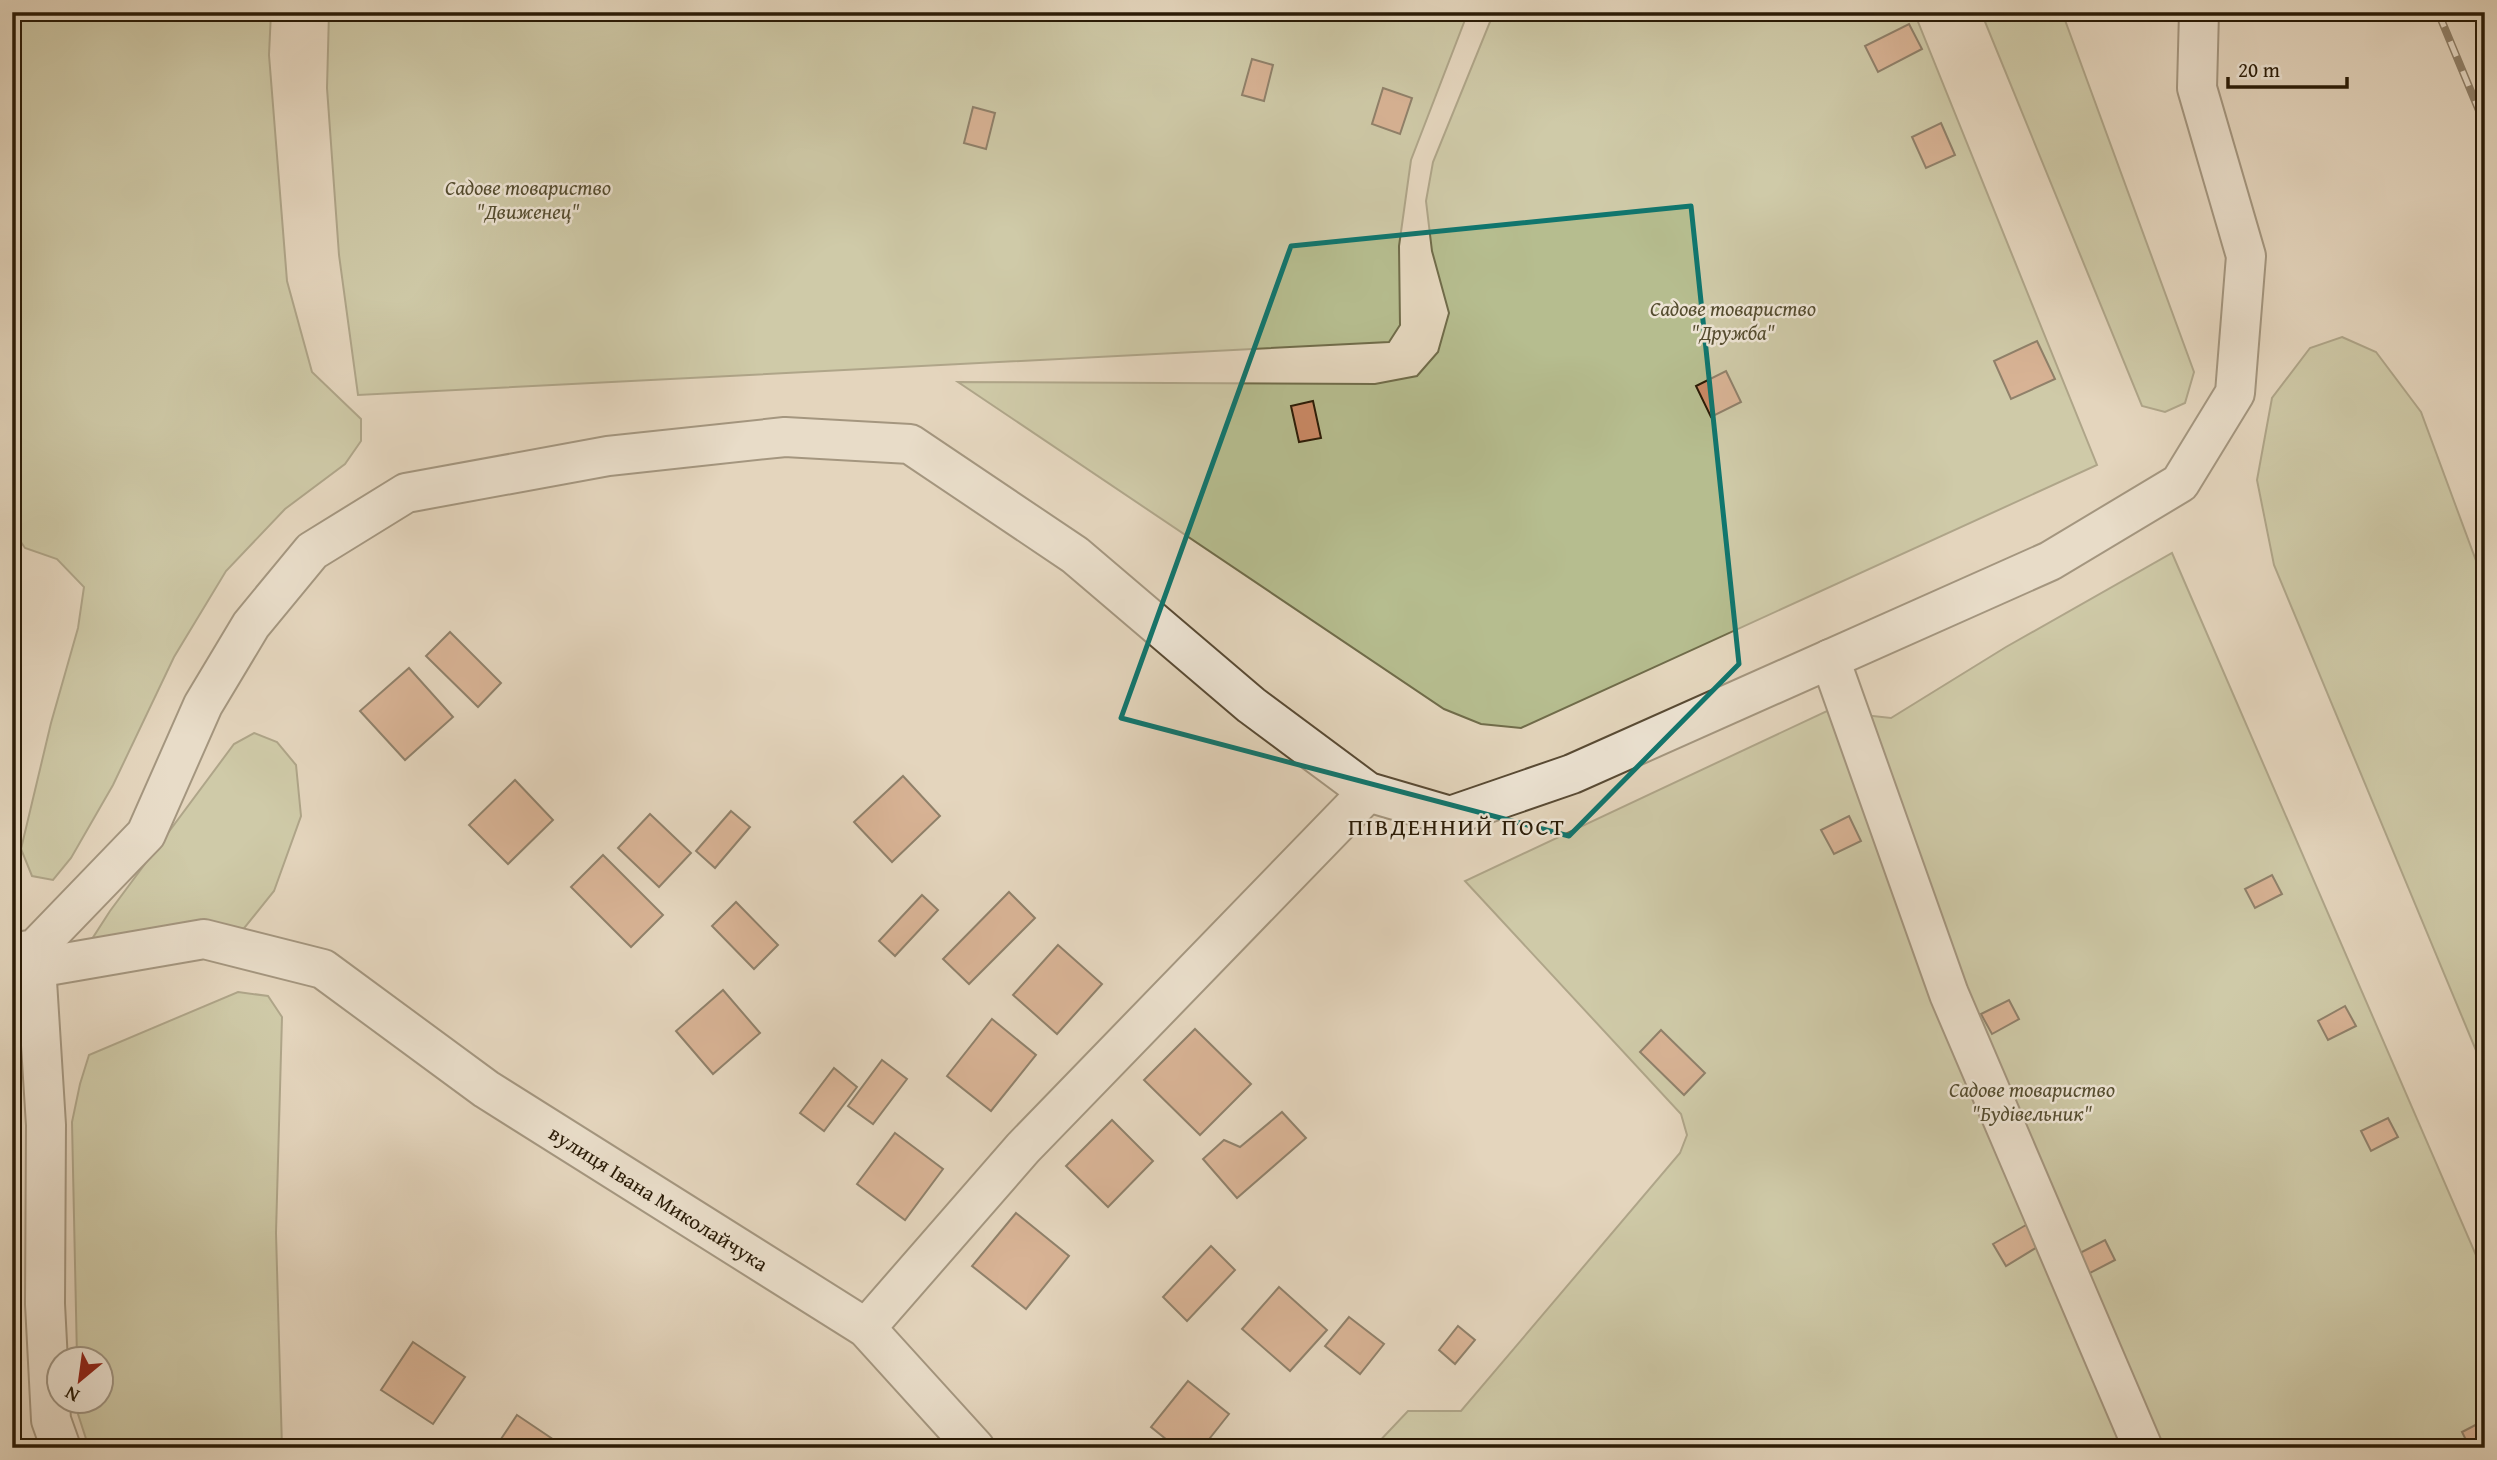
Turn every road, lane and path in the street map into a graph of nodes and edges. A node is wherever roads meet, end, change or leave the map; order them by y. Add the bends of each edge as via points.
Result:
1 (2199, 12) edge
2 (1830, 659) junction
3 (1368, 792) junction
4 (24, 959) edge
5 (866, 1328) junction
6 (61, 1448) edge
7 (975, 1448) edge
8 (2143, 1448) edge

1 - 2 street via 2197,88 2246,256 2235,393 2180,483 2050,561
2 - 3 street via 1572,774 1450,816
2 - 8 street via 1949,994
3 - 4 street via 1251,705 1075,555 910,444 785,437 608,456 406,493 312,551 251,625 203,705 146,834
3 - 5 street via 1023,1148
4 - 5 street, вулиця Івана Миколайчука via 204,939 323,969 486,1089
4 - 6 street via 46,1125 45,1304 51,1420
5 - 7 street, вулиця Івана Миколайчука

